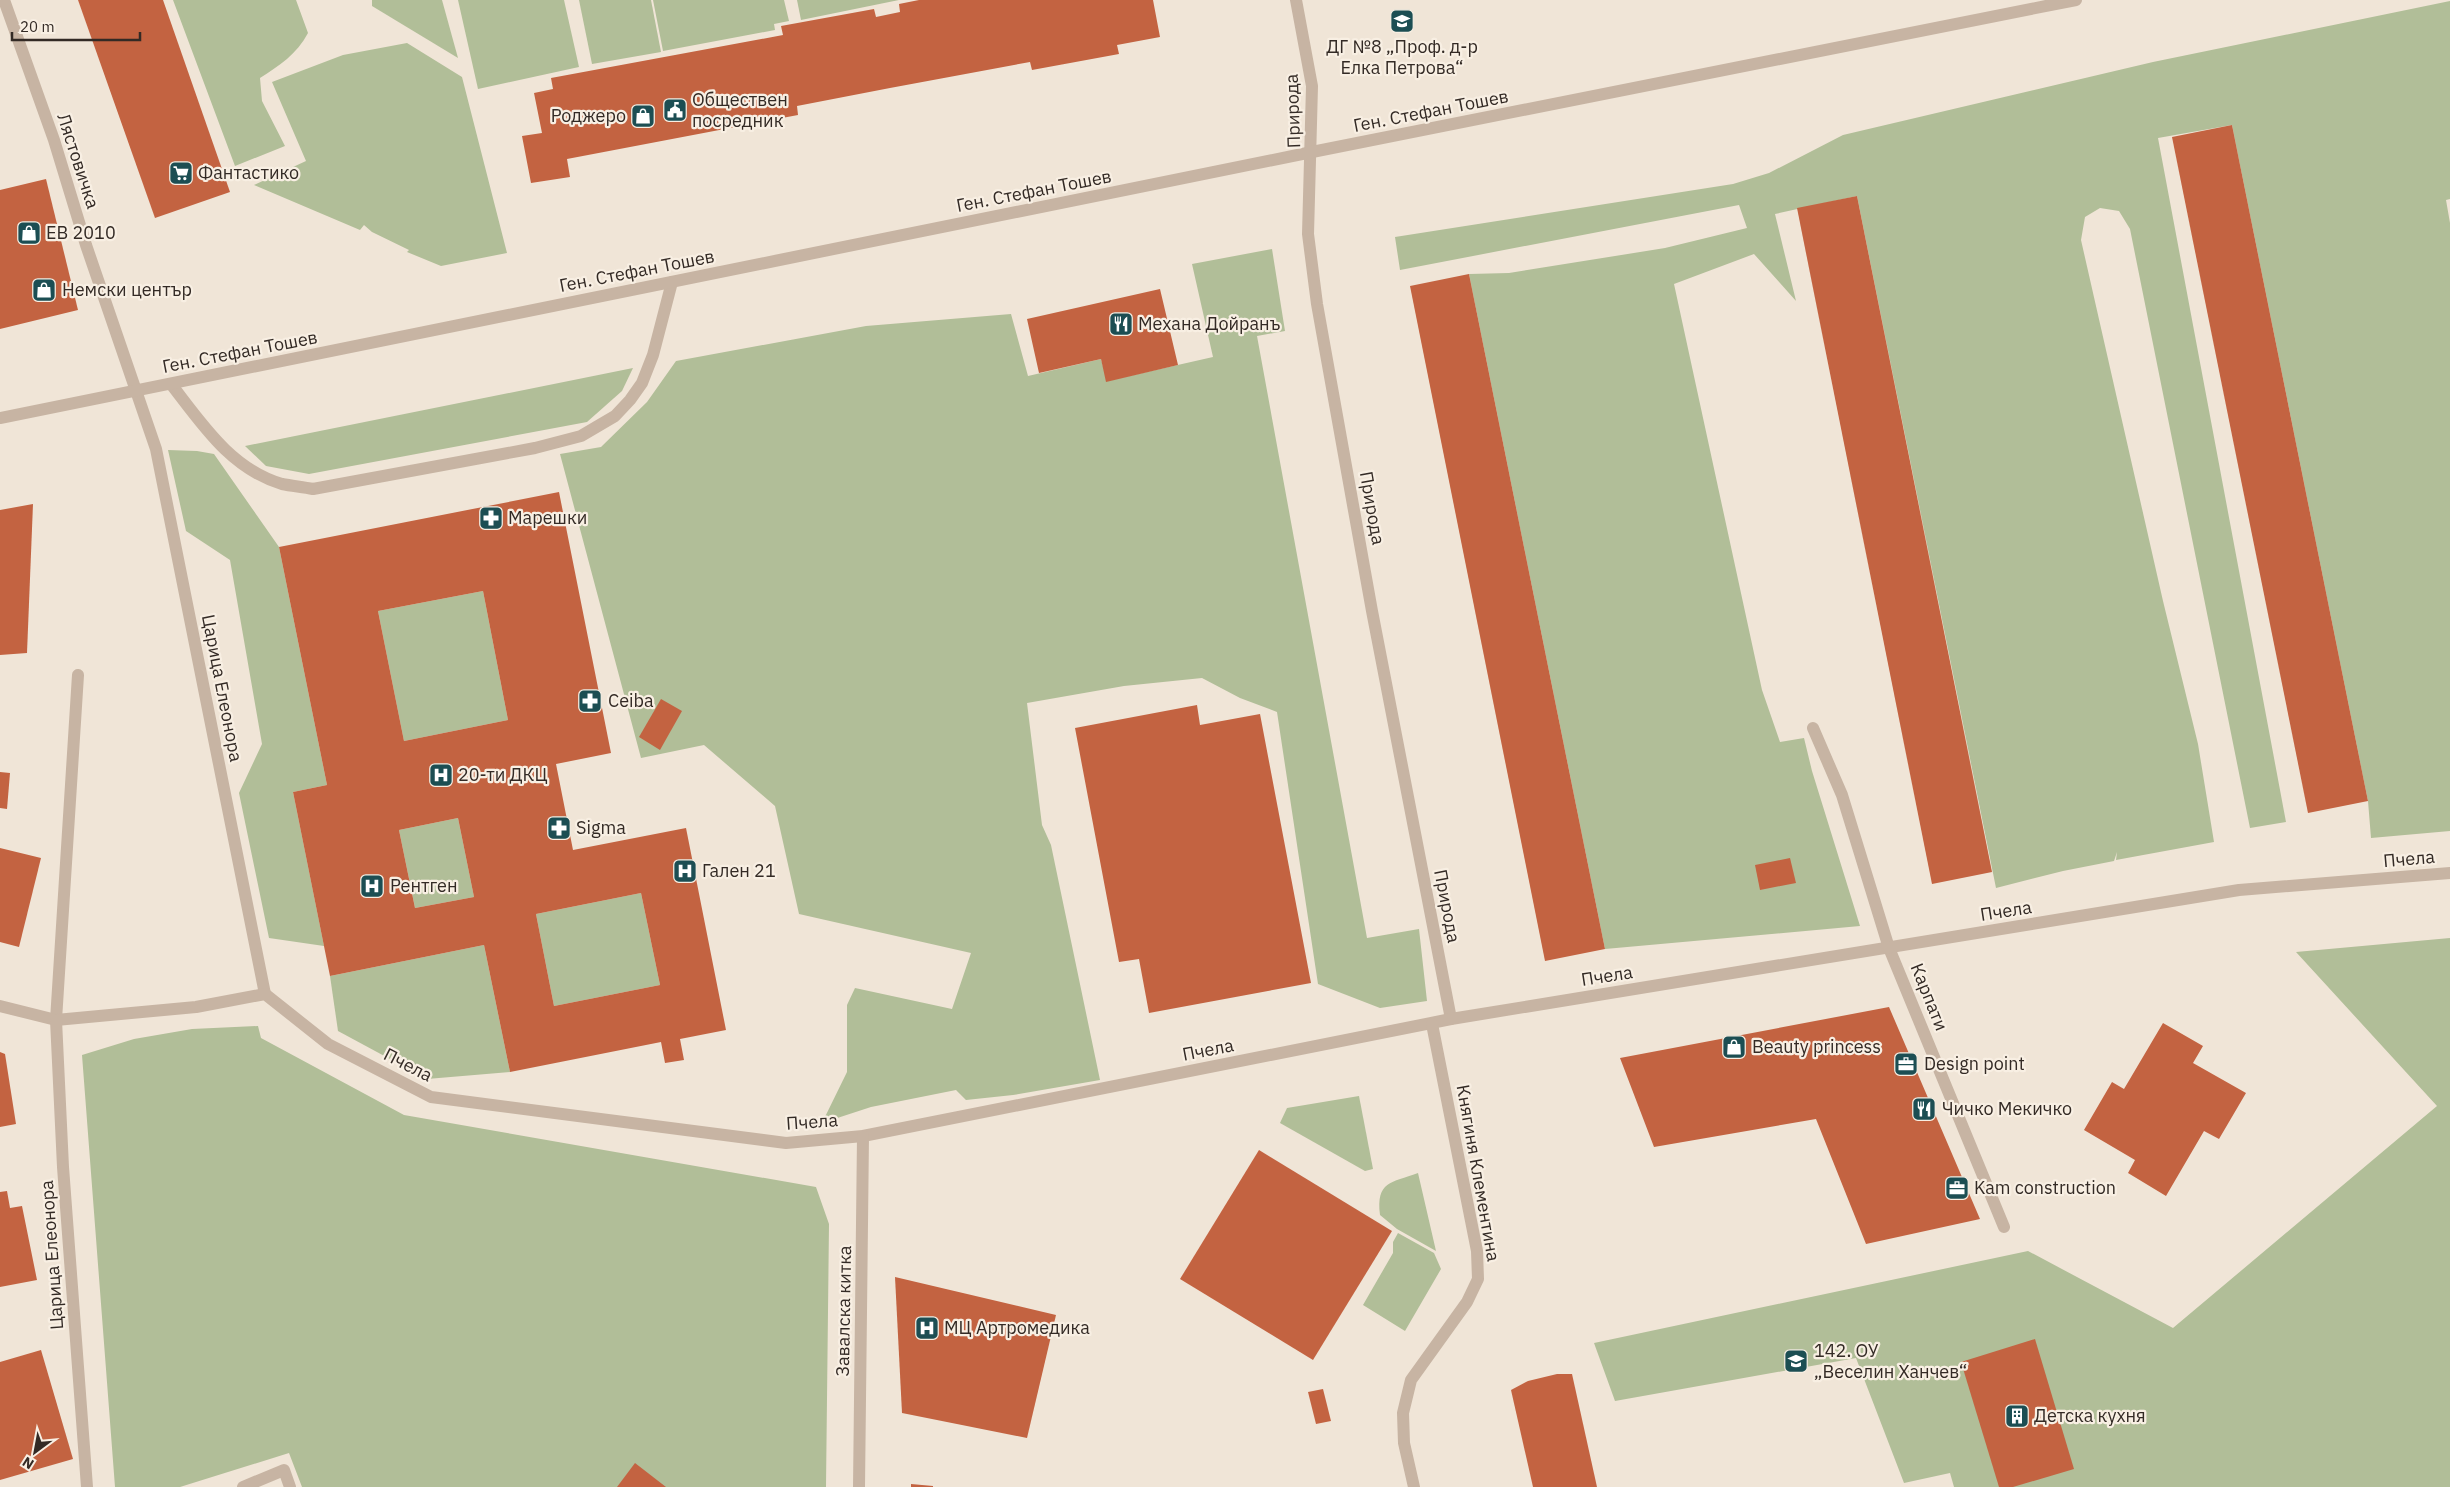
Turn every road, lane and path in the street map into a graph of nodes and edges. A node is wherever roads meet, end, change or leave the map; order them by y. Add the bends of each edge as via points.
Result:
1 (4, 0) edge
2 (1296, 0) edge
3 (2076, 0) edge
4 (1312, 152) junction
5 (672, 282) junction
6 (172, 384) junction
7 (135, 390) junction
8 (0, 418) edge
9 (78, 674) dead end
10 (1813, 728) dead end
11 (2450, 873) edge
12 (1889, 948) junction
13 (265, 994) junction
14 (0, 1006) edge
15 (1451, 1019) junction
16 (56, 1020) junction
17 (1432, 1024) junction
18 (863, 1136) junction
19 (2004, 1226) dead end
20 (87, 1487) edge
21 (242, 1487) edge
22 (290, 1487) edge
23 (860, 1487) edge
24 (1414, 1487) edge

1 - 7 street, Лястовичка via 54,140
2 - 4 street, Природа via 1312,86
3 - 4 street, Ген. Стефан Тошев
4 - 5 street, Ген. Стефан Тошев
4 - 15 street, Природа via 1308,234 1317,304
5 - 6 street, Ген. Стефан Тошев
5 - 6 street via 653,355 642,383 630,400 615,416 581,436 535,448 313,489 282,484 251,471 214,440
6 - 7 street, Ген. Стефан Тошев
7 - 8 street, Ген. Стефан Тошев
7 - 13 street, Царица Елеонора via 156,449
9 - 16 street, Царица Елеонора
10 - 12 street, Карпати via 1842,795
11 - 12 street, Пчела via 2239,890
12 - 15 street, Пчела
12 - 19 street, Карпати
13 - 16 street via 196,1007
13 - 18 street, Пчела via 328,1044 431,1097 786,1143
14 - 16 street
15 - 17 street, Пчела
16 - 20 street, Царица Елеонора
17 - 18 street, Пчела
17 - 24 street, Княгиня Клементина via 1477,1251 1478,1278 1467,1302 1411,1380 1403,1413 1404,1443
18 - 23 street, Завалска китка
21 - 22 street via 284,1470

